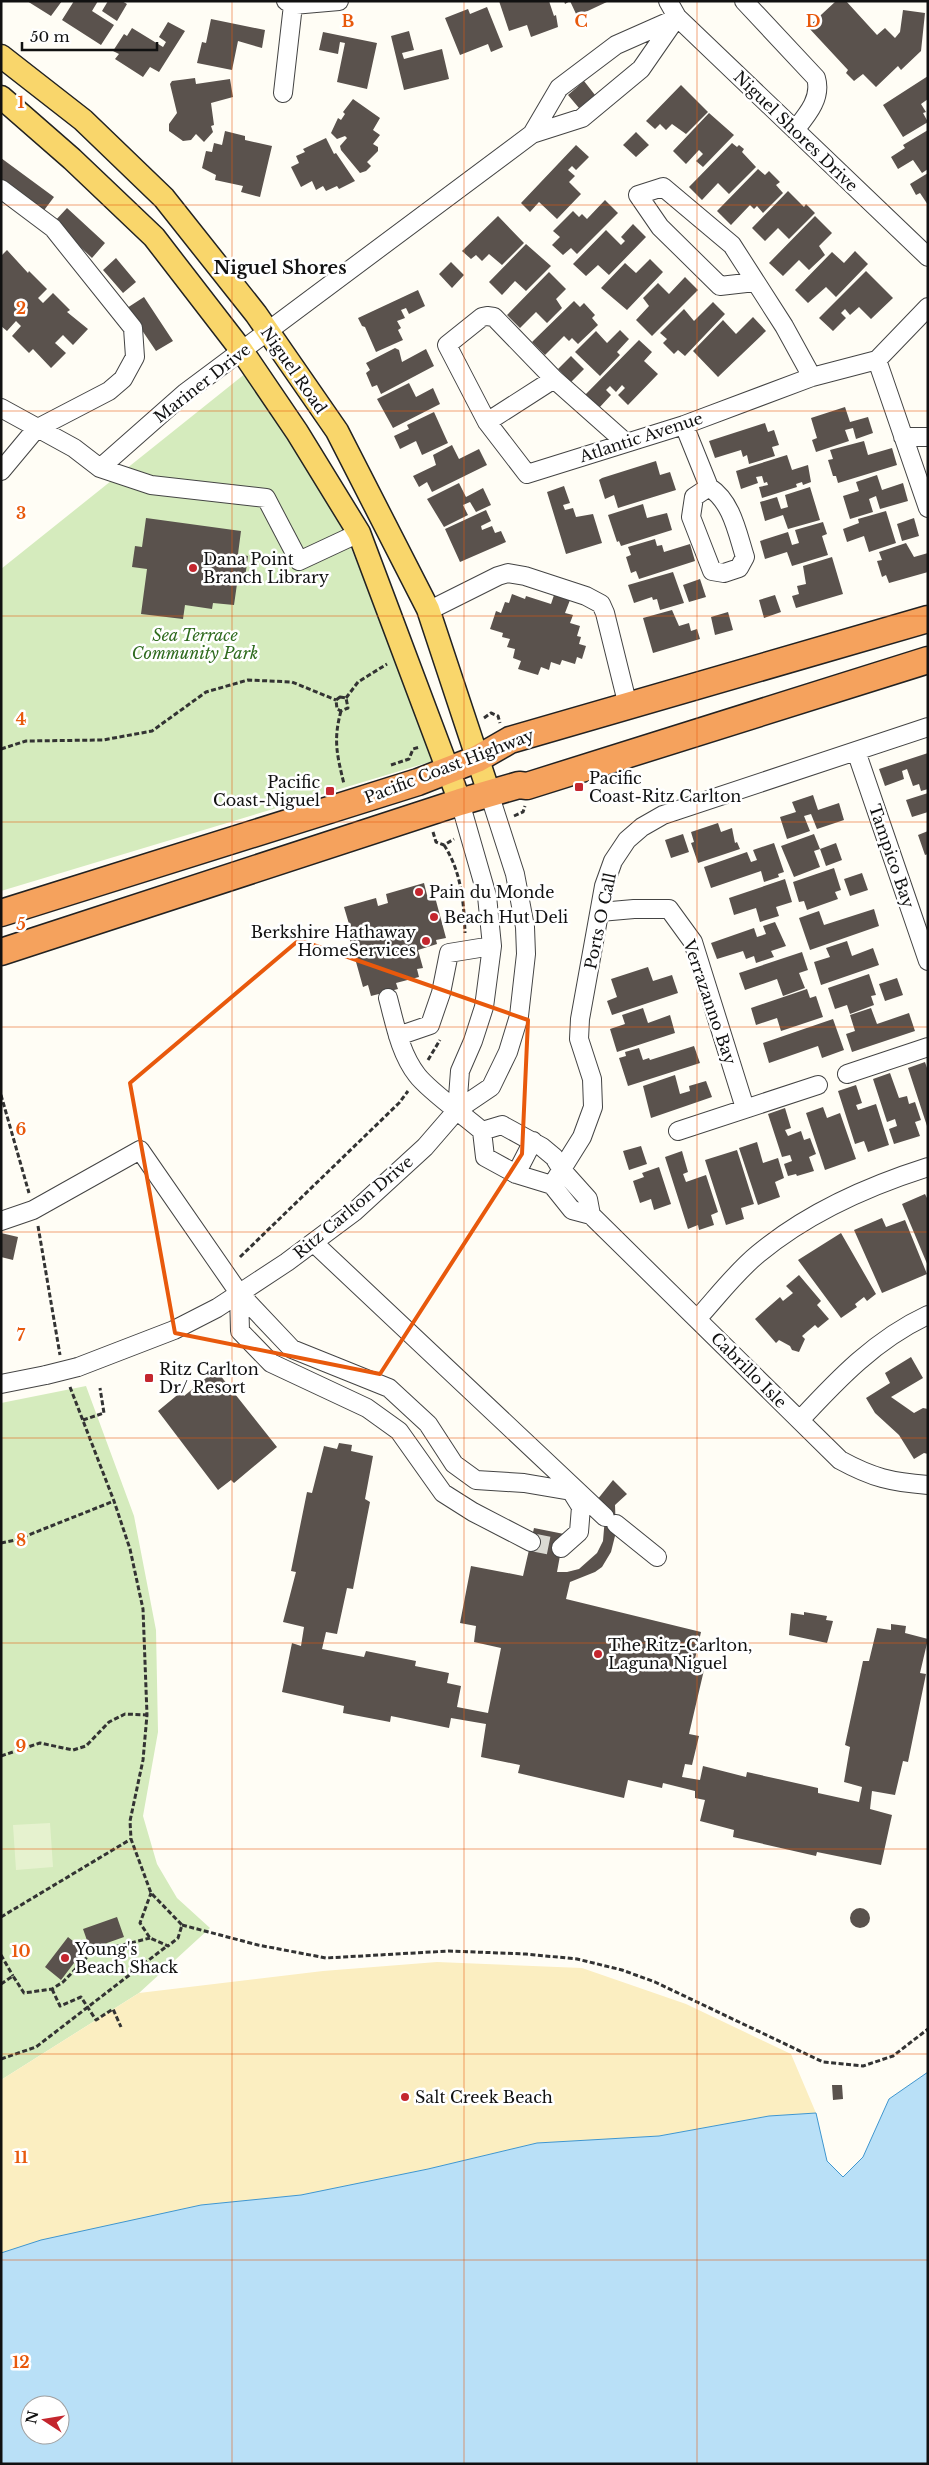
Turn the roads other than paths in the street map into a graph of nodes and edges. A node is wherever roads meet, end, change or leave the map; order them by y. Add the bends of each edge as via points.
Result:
1 (338, 1) edge
2 (668, 1) edge
3 (744, 1) edge
4 (290, 3) edge
5 (678, 18) junction
6 (1, 56) edge
7 (283, 93) dead end
8 (1, 97) edge
9 (795, 130) junction
10 (532, 134) junction
11 (1, 189) edge
12 (928, 257) edge
13 (755, 282) junction
14 (928, 307) edge
15 (268, 331) junction
16 (242, 351) junction
17 (877, 360) junction
18 (812, 377) junction
19 (554, 379) junction
20 (1, 408) edge
21 (488, 422) junction
22 (684, 425) junction
23 (36, 429) junction
24 (903, 437) junction
25 (928, 437) edge
26 (625, 442) junction
27 (100, 468) junction
28 (1, 471) edge
29 (709, 487) dead end
30 (928, 508) edge
31 (359, 533) junction
32 (428, 611) junction
33 (928, 619) edge
34 (928, 660) edge
35 (628, 706) junction
36 (928, 727) edge
37 (856, 751) junction
38 (477, 759) junction
39 (449, 770) junction
40 (490, 792) junction
41 (460, 802) junction
42 (600, 912) junction
43 (1, 913) edge
44 (492, 946) junction
45 (1, 952) edge
46 (928, 961) edge
47 (388, 998) dead end
48 (398, 1036) junction
49 (928, 1047) edge
50 (847, 1074) dead end
51 (818, 1085) dead end
52 (745, 1108) junction
53 (458, 1110) junction
54 (482, 1131) junction
55 (678, 1132) dead end
56 (532, 1141) junction
57 (928, 1167) edge
58 (562, 1170) junction
59 (516, 1174) junction
60 (552, 1185) junction
61 (591, 1215) junction
62 (1, 1220) edge
63 (314, 1243) junction
64 (239, 1293) junction
65 (928, 1315) edge
66 (698, 1318) junction
67 (1, 1384) edge
68 (800, 1420) junction
69 (928, 1485) edge
70 (531, 1542) tunnel mouth
71 (561, 1548) dead end
72 (658, 1557) dead end

1 - 4 street
2 - 5 street, Niguel Shores Drive
3 - 9 street via 816,78 819,87 811,110
4 - 7 street
5 - 9 street, Niguel Shores Drive
5 - 10 street, Mariner Drive via 640,69 582,118
5 - 10 street, Mariner Drive via 616,45 559,88
6 - 15 main road, Niguel Road via 83,120 164,198
8 - 16 main road, Niguel Road via 154,237
9 - 12 street, Niguel Shores Drive
10 - 15 street, Mariner Drive
11 - 23 street via 53,228 133,328 135,357 123,379 109,391
13 - 13 street via 732,245 663,187 638,195 660,227 720,286
13 - 18 street
14 - 17 street
15 - 16 street, Mariner Drive
15 - 32 main road, Niguel Road via 337,431
16 - 27 street, Mariner Drive via 185,393
16 - 31 main road, Niguel Road
17 - 18 street, Atlantic Avenue
17 - 24 street
18 - 22 street, Atlantic Avenue
19 - 21 street
19 - 21 street, Atlantic Avenue via 494,317 487,316 447,345
19 - 26 street
20 - 23 street
21 - 26 street, Atlantic Avenue via 526,474
22 - 26 street, Atlantic Avenue
22 - 29 street
23 - 27 street via 74,448
23 - 28 street
24 - 25 street
24 - 30 street
27 - 31 street via 151,485 266,498 300,561
31 - 39 main road, Niguel Road
32 - 35 street via 508,573 586,596 600,604 605,613
32 - 38 main road, Niguel Road
33 - 35 highway, Pacific Coast Highway
34 - 40 highway, Pacific Coast Highway via 527,786
35 - 38 highway, Pacific Coast Highway via 510,740
36 - 37 street, Ports O Call
37 - 42 street, Ports O Call via 663,814 642,826 627,840 613,861 604,886
37 - 46 street, Tampico Bay
38 - 39 highway, Pacific Coast Highway
38 - 40 main road, Niguel Road
39 - 41 main road, Niguel Road
39 - 43 highway, Pacific Coast Highway
40 - 41 highway, Pacific Coast Highway
40 - 53 street, Ritz Carlton Drive via 515,874 525,927 526,954 519,1016 508,1052 492,1087
41 - 44 street via 487,896
41 - 45 highway, Pacific Coast Highway
42 - 52 street, Verrazanno Bay via 669,909 681,922 693,942
42 - 58 street, Ports O Call via 579,1039 592,1079 593,1107 582,1137
44 - 48 street via 449,953 430,1025
44 - 53 street via 484,1007 460,1071
47 - 48 street
48 - 53 street via 418,1077
49 - 50 street
51 - 52 street
52 - 55 street
53 - 54 street
53 - 63 street, Ritz Carlton Drive via 425,1147 354,1212
54 - 56 street, Cabrillo Isle via 502,1125
54 - 59 street via 485,1157
56 - 58 street, Cabrillo Isle via 554,1157
56 - 59 street
57 - 66 street via 887,1180 818,1213 758,1254
58 - 60 street, Ports O Call
58 - 61 street, Cabrillo Isle via 588,1199
59 - 60 street
60 - 61 street, Cabrillo Isle via 572,1210
61 - 66 street, Cabrillo Isle
62 - 64 street via 33,1210 140,1150
63 - 64 street, Ritz Carlton Drive
63 - 72 street via 611,1521
64 - 67 street, Ritz Carlton Drive, bridge via 174,1330 69,1369
64 - 70 street via 240,1331 271,1363 367,1408 399,1431 443,1493
64 - 71 street via 292,1349 389,1388 428,1424 454,1464 476,1480 524,1483 571,1491 580,1507 579,1532
65 - 68 street via 905,1326 872,1349 838,1378
66 - 68 street, Cabrillo Isle
68 - 69 street, Cabrillo Isle via 840,1460 868,1475

